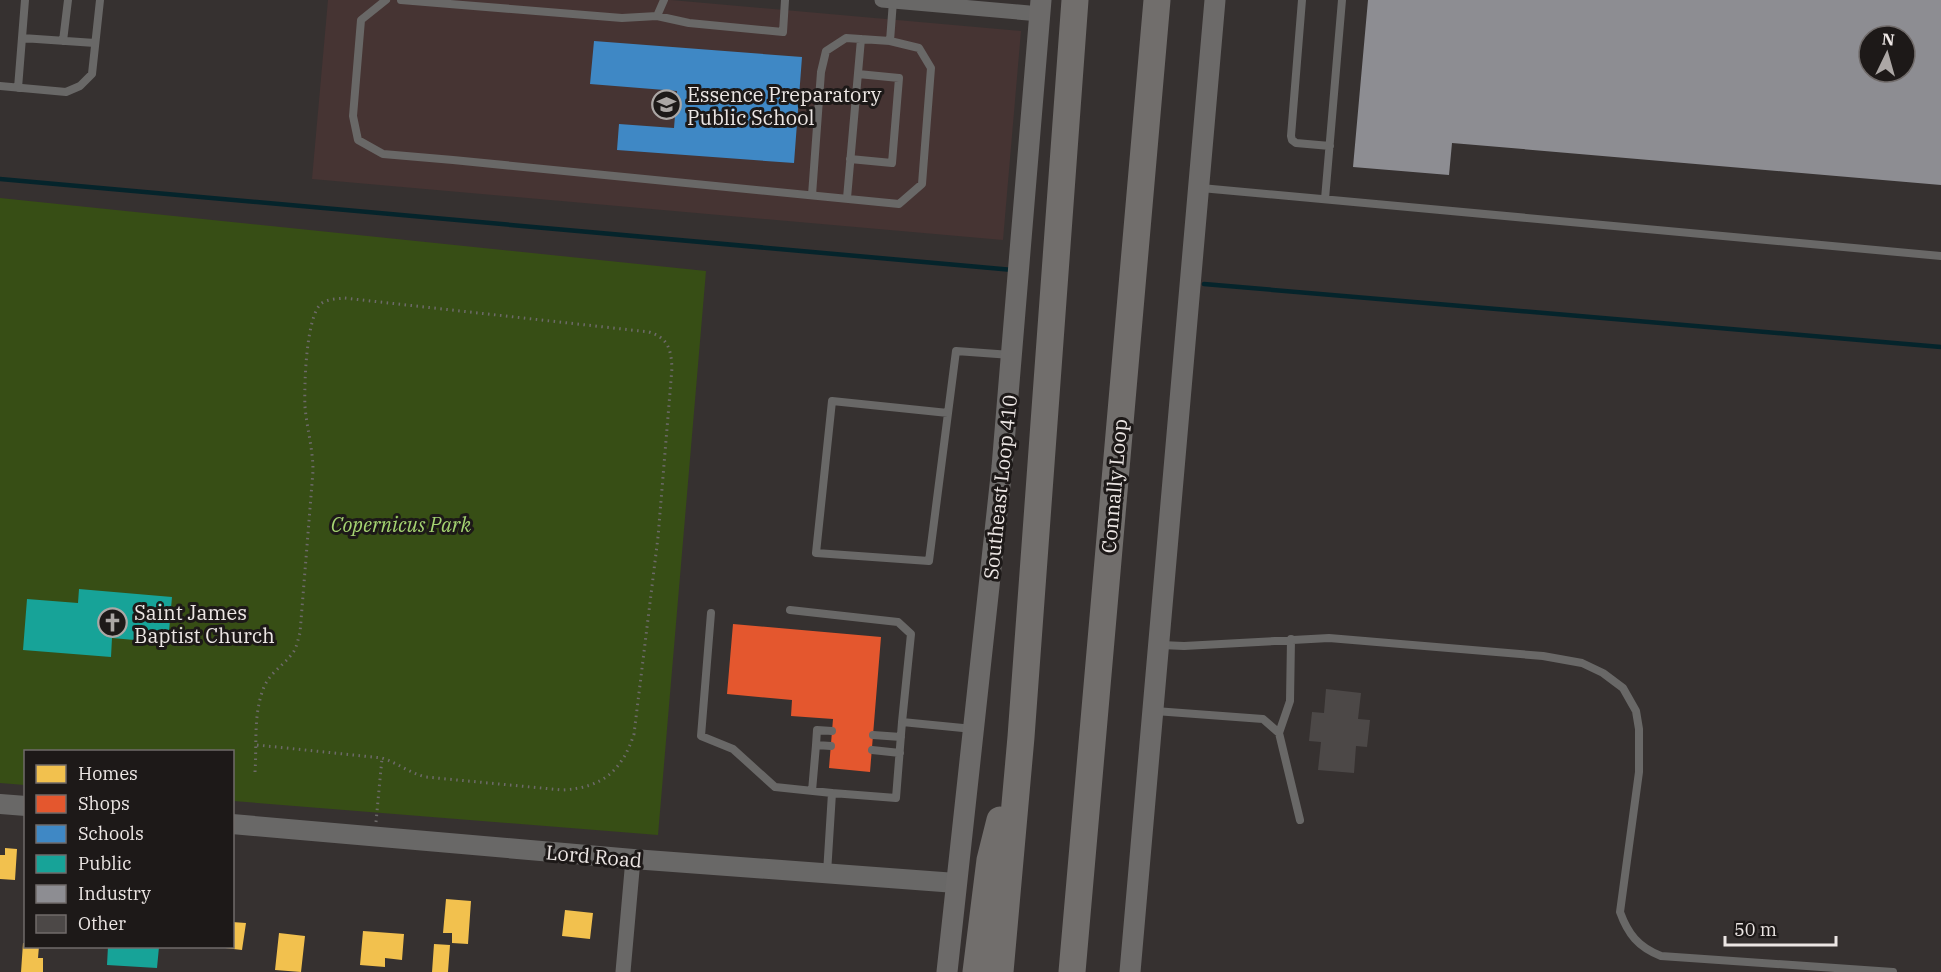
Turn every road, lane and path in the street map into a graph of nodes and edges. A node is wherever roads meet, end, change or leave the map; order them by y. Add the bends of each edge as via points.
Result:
1 (25, 0) edge
2 (68, 0) edge
3 (100, 0) edge
4 (386, 0) edge
5 (401, 0) edge
6 (664, 0) edge
7 (785, 0) edge
8 (887, 0) edge
9 (1075, 0) edge
10 (1157, 0) edge
11 (1215, 0) edge
12 (1302, 0) edge
13 (1342, 0) edge
14 (1041, 7) edge
15 (657, 16) junction
16 (22, 38) junction
17 (861, 39) junction
18 (63, 41) junction
19 (890, 41) junction
20 (95, 43) junction
21 (858, 74) junction
22 (0, 86) edge
23 (18, 88) junction
24 (1330, 146) junction
25 (850, 159) junction
26 (1199, 188) junction
27 (812, 195) junction
28 (847, 198) junction
29 (1325, 200) junction
30 (1941, 256) edge
31 (1013, 355) junction
32 (948, 413) junction
33 (790, 610) dead end
34 (711, 613) dead end
35 (1291, 639) junction
36 (1159, 645) junction
37 (1153, 711) junction
38 (902, 722) junction
39 (974, 729) junction
40 (832, 731) dead end
41 (1279, 733) junction
42 (873, 735) dead end
43 (901, 737) junction
44 (1021, 737) junction
45 (257, 745) junction
46 (816, 745) junction
47 (831, 746) dead end
48 (872, 750) dead end
49 (900, 753) junction
50 (382, 758) junction
51 (255, 771) dead end
52 (812, 791) junction
53 (832, 793) junction
54 (0, 804) edge
55 (24, 806) edge
56 (1300, 820) dead end
57 (234, 824) edge
58 (375, 837) junction
59 (633, 859) junction
60 (827, 875) junction
61 (956, 883) junction
62 (623, 972) edge
63 (947, 972) edge
64 (976, 972) edge
65 (1000, 972) edge
66 (1072, 972) edge
67 (1130, 972) edge
68 (1893, 972) edge

1 - 16 lane
2 - 18 lane
3 - 20 lane
4 - 27 lane via 361,20 353,116 358,140 383,154
5 - 15 lane via 622,18
6 - 15 lane
7 - 15 lane via 783,32
8 - 14 street
8 - 19 lane
9 - 44 highway
10 - 66 highway, Connally Loop
11 - 26 main road
12 - 24 lane via 1291,136 1296,143
13 - 24 lane
14 - 31 main road, Southeast Loop 410
16 - 18 lane
16 - 23 lane
17 - 19 lane
17 - 21 lane
17 - 27 lane via 846,38 826,51
18 - 20 lane
19 - 28 lane via 919,48 931,68 922,184 899,204
20 - 23 lane via 92,74 80,86 66,92
21 - 25 lane
21 - 25 lane via 899,78 892,163
22 - 23 lane
24 - 29 lane
25 - 28 lane
26 - 29 lane
26 - 36 main road
27 - 28 lane
29 - 30 lane
31 - 32 lane via 956,351
31 - 39 main road, Southeast Loop 410
32 - 32 lane via 929,561 816,553 832,401
33 - 38 lane via 898,622 911,634
34 - 52 lane via 701,736 733,750 775,787
35 - 36 lane
35 - 41 lane via 1290,701
35 - 68 lane via 1329,638 1543,656 1581,663 1603,673 1623,688 1636,711 1639,729 1639,772 1620,912 1634,940 1661,956
36 - 37 main road
37 - 41 lane via 1263,719
37 - 67 main road
38 - 39 lane
38 - 43 lane
39 - 61 main road, Southeast Loop 410
40 - 46 lane via 817,730
41 - 56 lane
42 - 43 lane
43 - 49 lane
44 - 64 highway via 990,860
44 - 65 highway
45 - 50 path
45 - 50 path via 256,720 264,687 294,652 300,633 313,471 305,396 310,324 321,303 344,298 658,335 670,347 672,368 658,537 634,734 622,763 596,784 562,790 426,777
45 - 51 path
46 - 47 lane
46 - 52 lane
48 - 49 lane
49 - 53 lane via 896,798
50 - 58 path
52 - 53 lane
53 - 60 lane
54 - 55 street
57 - 58 street, Lord Road
58 - 59 street, Lord Road
59 - 60 street, Lord Road
59 - 62 street
60 - 61 street, Lord Road
61 - 63 main road, Southeast Loop 410

